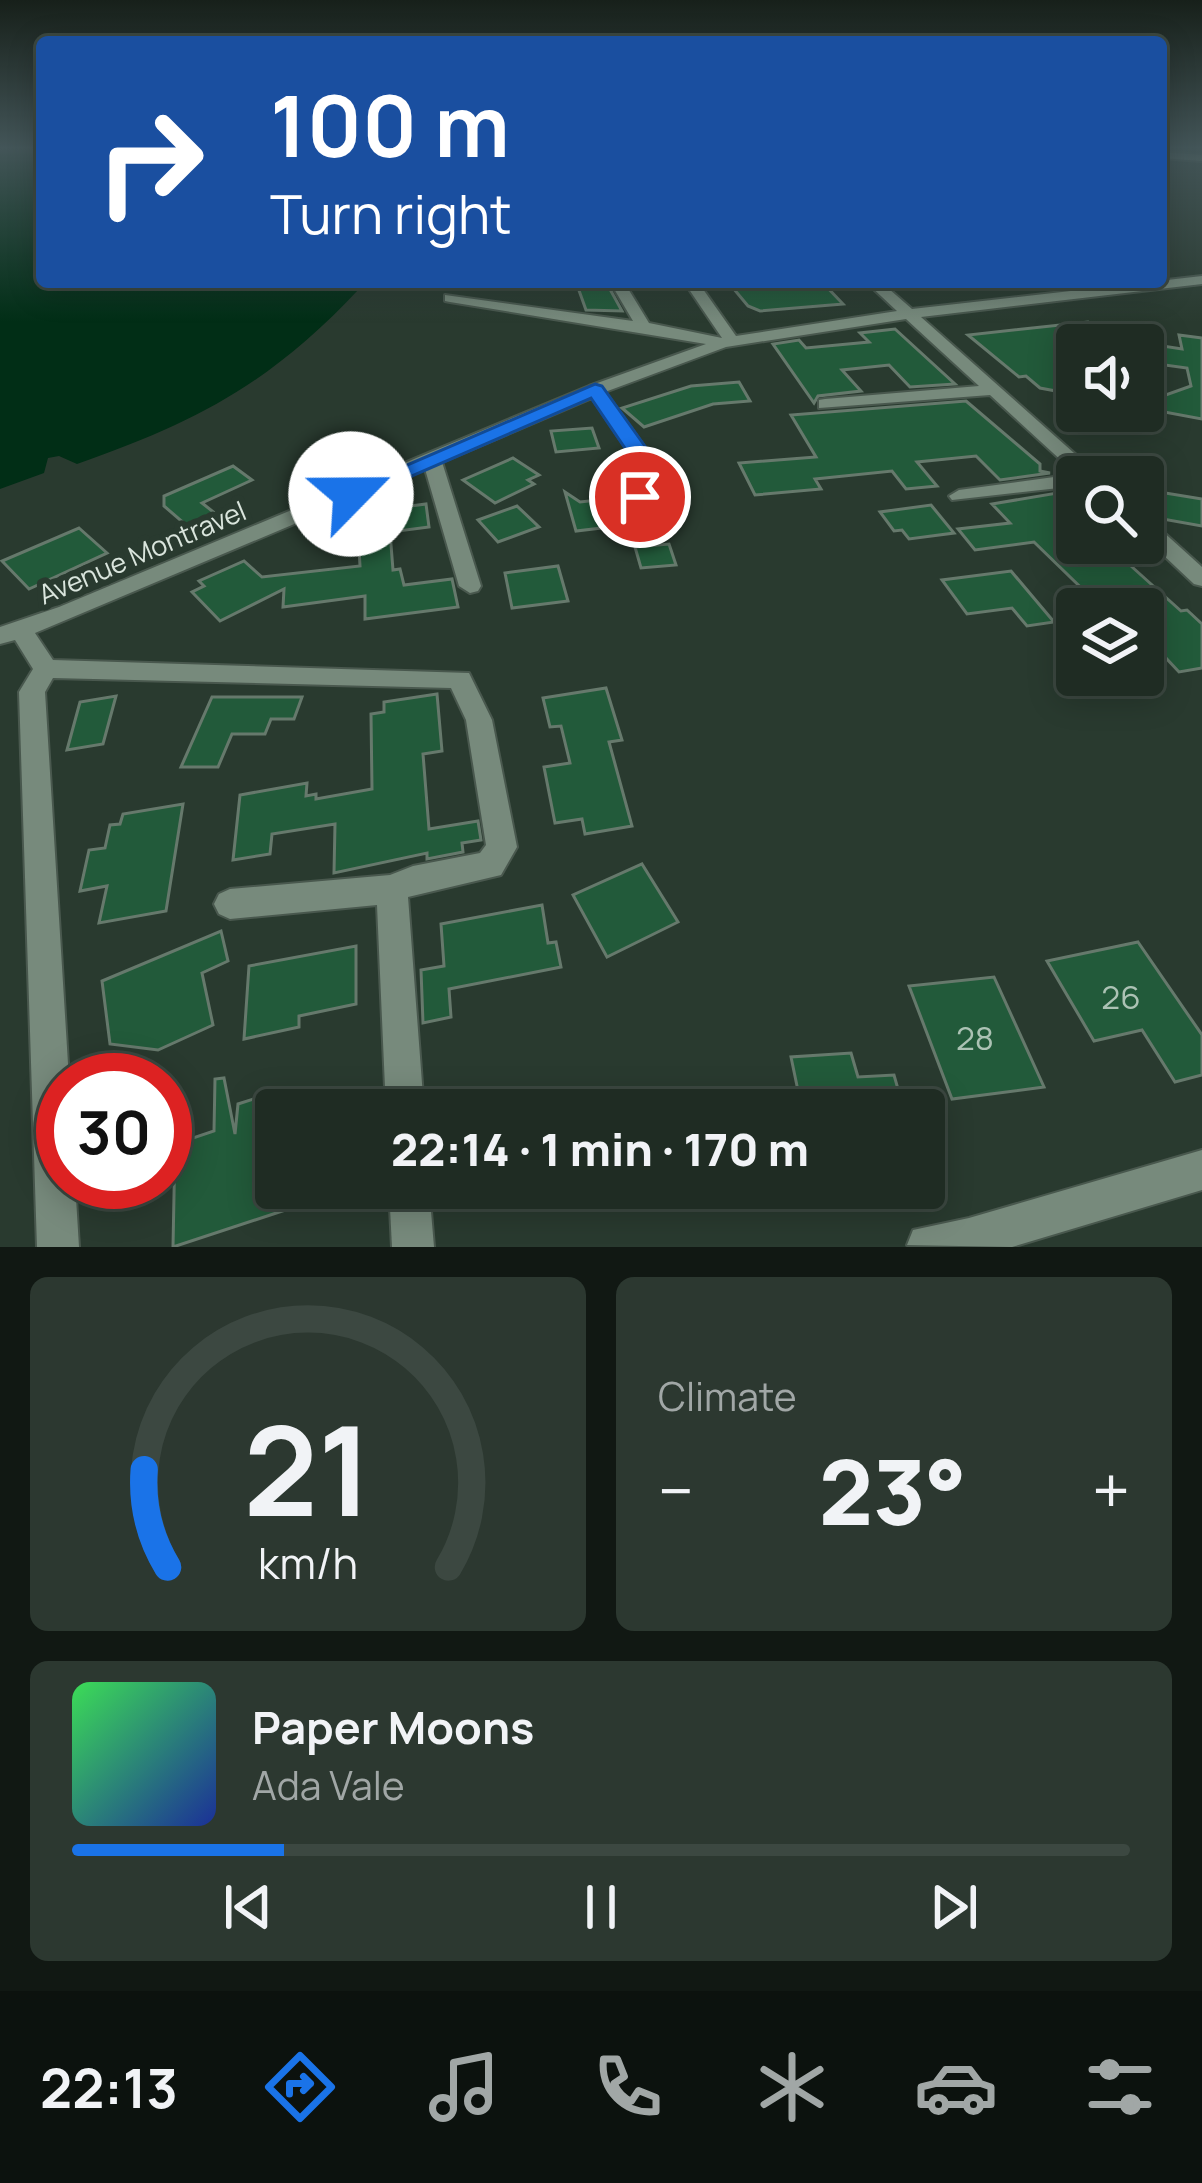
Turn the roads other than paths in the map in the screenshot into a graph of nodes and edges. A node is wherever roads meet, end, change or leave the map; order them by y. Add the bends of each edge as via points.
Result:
1 (1202, 280) edge
2 (1167, 283) edge
3 (620, 288) edge
4 (695, 288) edge
5 (880, 288) edge
6 (1055, 288) edge
7 (1115, 288) edge
8 (1066, 296) junction
9 (450, 298) dead end
10 (909, 314) junction
11 (644, 327) junction
12 (727, 342) junction
13 (595, 390) junction
14 (994, 390) junction
15 (824, 404) dead end
16 (1068, 456) edge
17 (432, 460) junction
18 (1056, 483) edge
19 (959, 496) dead end
20 (650, 529) dead end
21 (1164, 544) edge
22 (1202, 579) edge
23 (470, 586) dead end
24 (11, 634) edge
25 (46, 669) junction
26 (392, 889) junction
27 (230, 904) dead end
28 (404, 1089) edge
29 (1202, 1170) edge
30 (410, 1209) edge
31 (928, 1245) edge
32 (58, 1247) edge
33 (412, 1247) edge

1 - 2 street, Avenue Montravel
3 - 11 street
4 - 12 street
5 - 10 street
6 - 8 street
7 - 8 street, Avenue Montravel
8 - 10 street, Avenue Montravel
9 - 11 street
10 - 12 street, Avenue Montravel
10 - 14 street
11 - 12 street
12 - 13 street, Avenue Montravel
13 - 17 street, Avenue Montravel
13 - 20 street via 646,463 638,482
14 - 15 street
14 - 16 street
17 - 23 street
17 - 24 street, Avenue Montravel
18 - 19 street
21 - 22 street
24 - 25 street
25 - 26 street via 460,679 479,720 502,847 490,865
25 - 32 street via 32,692
26 - 27 street
26 - 28 street
29 - 31 street via 969,1240
30 - 33 street

